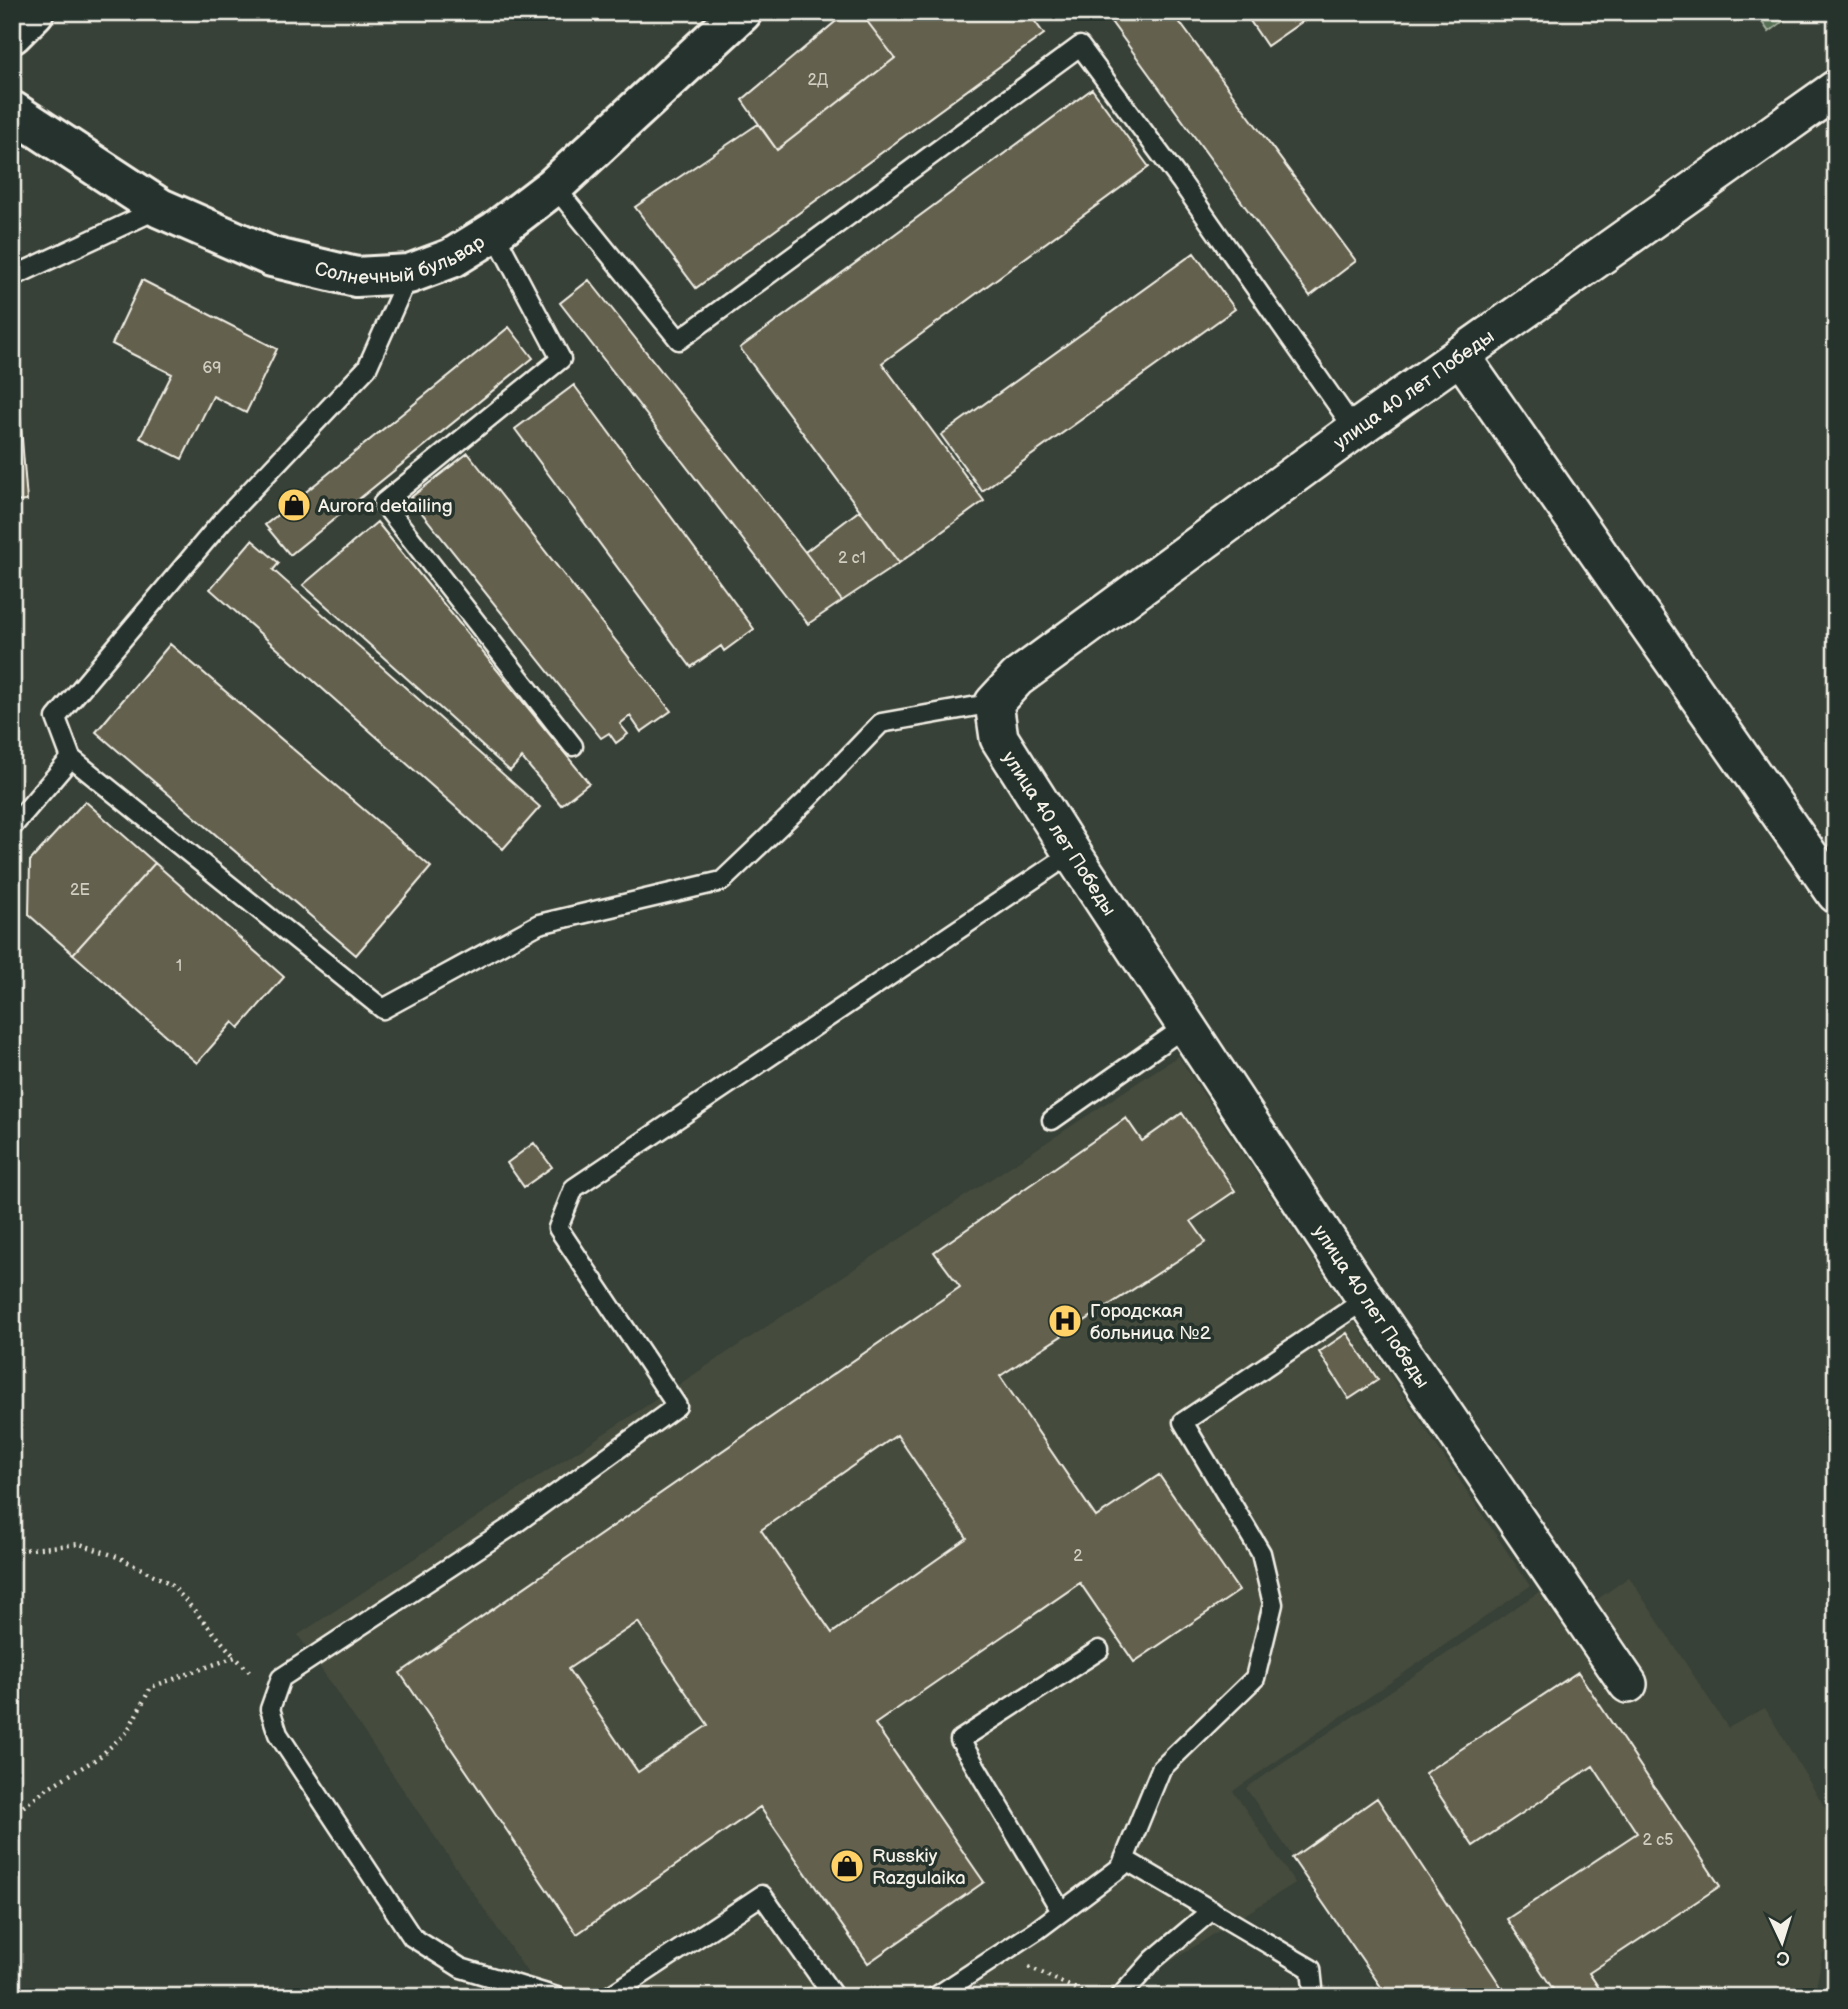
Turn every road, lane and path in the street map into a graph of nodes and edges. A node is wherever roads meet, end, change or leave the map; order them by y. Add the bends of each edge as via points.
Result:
1 (34, 12) edge
2 (742, 12) edge
3 (12, 34) edge
4 (1836, 89) edge
5 (12, 111) edge
6 (554, 186) junction
7 (160, 208) junction
8 (494, 232) junction
9 (409, 274) junction
10 (12, 277) edge
11 (1460, 355) junction
12 (1355, 430) junction
13 (994, 703) junction
14 (573, 746) dead end
15 (71, 758) junction
16 (12, 827) edge
17 (1072, 853) junction
18 (1836, 894) edge
19 (1186, 1026) junction
20 (1052, 1120) dead end
21 (1366, 1299) junction
22 (12, 1551) edge
23 (1099, 1650) dead end
24 (235, 1657) junction
25 (1628, 1684) dead end
26 (274, 1696) junction
27 (12, 1815) edge
28 (1124, 1859) junction
29 (1212, 1910) junction
30 (1061, 1911) junction
31 (1000, 1954) junction
32 (557, 1997) edge
33 (608, 1997) edge
34 (834, 1997) edge
35 (935, 1997) edge
36 (1094, 1997) edge
37 (1120, 1997) edge
38 (1314, 1997) edge

1 - 3 main road
2 - 6 main road, Солнечный бульвар
4 - 11 street, улица 40 лет Победы
5 - 7 main road, Солнечный бульвар
6 - 8 main road, Солнечный бульвар
6 - 12 lane via 679,340 1080,46
7 - 9 main road, Солнечный бульвар via 272,257 356,277
7 - 10 lane
8 - 9 main road, Солнечный бульвар via 452,258
8 - 14 lane via 561,359 383,503
9 - 15 lane via 368,368 222,521 56,718
11 - 12 street, улица 40 лет Победы
11 - 18 street
12 - 13 street, улица 40 лет Победы via 1017,678
13 - 15 lane via 881,723 722,881 539,924 383,1009
13 - 17 street, улица 40 лет Победы via 999,738
15 - 16 lane
17 - 19 street, улица 40 лет Победы
17 - 26 lane via 574,1188 558,1228 677,1406 512,1526 281,1678
19 - 20 lane
19 - 21 street, улица 40 лет Победы
21 - 25 street, улица 40 лет Победы
21 - 28 lane via 1183,1422 1261,1553 1273,1604 1255,1678 1161,1769
22 - 24 path via 80,1544 118,1557 171,1584
23 - 30 lane via 960,1740
24 - 26 path
24 - 27 path via 150,1687 127,1732 98,1758
26 - 32 lane via 270,1709 278,1734 412,1937 461,1968
28 - 29 lane
28 - 30 lane via 1121,1867
29 - 37 lane via 1154,1959
29 - 38 lane via 1311,1969
30 - 31 lane
31 - 35 lane
31 - 36 path
33 - 34 lane via 762,1895

